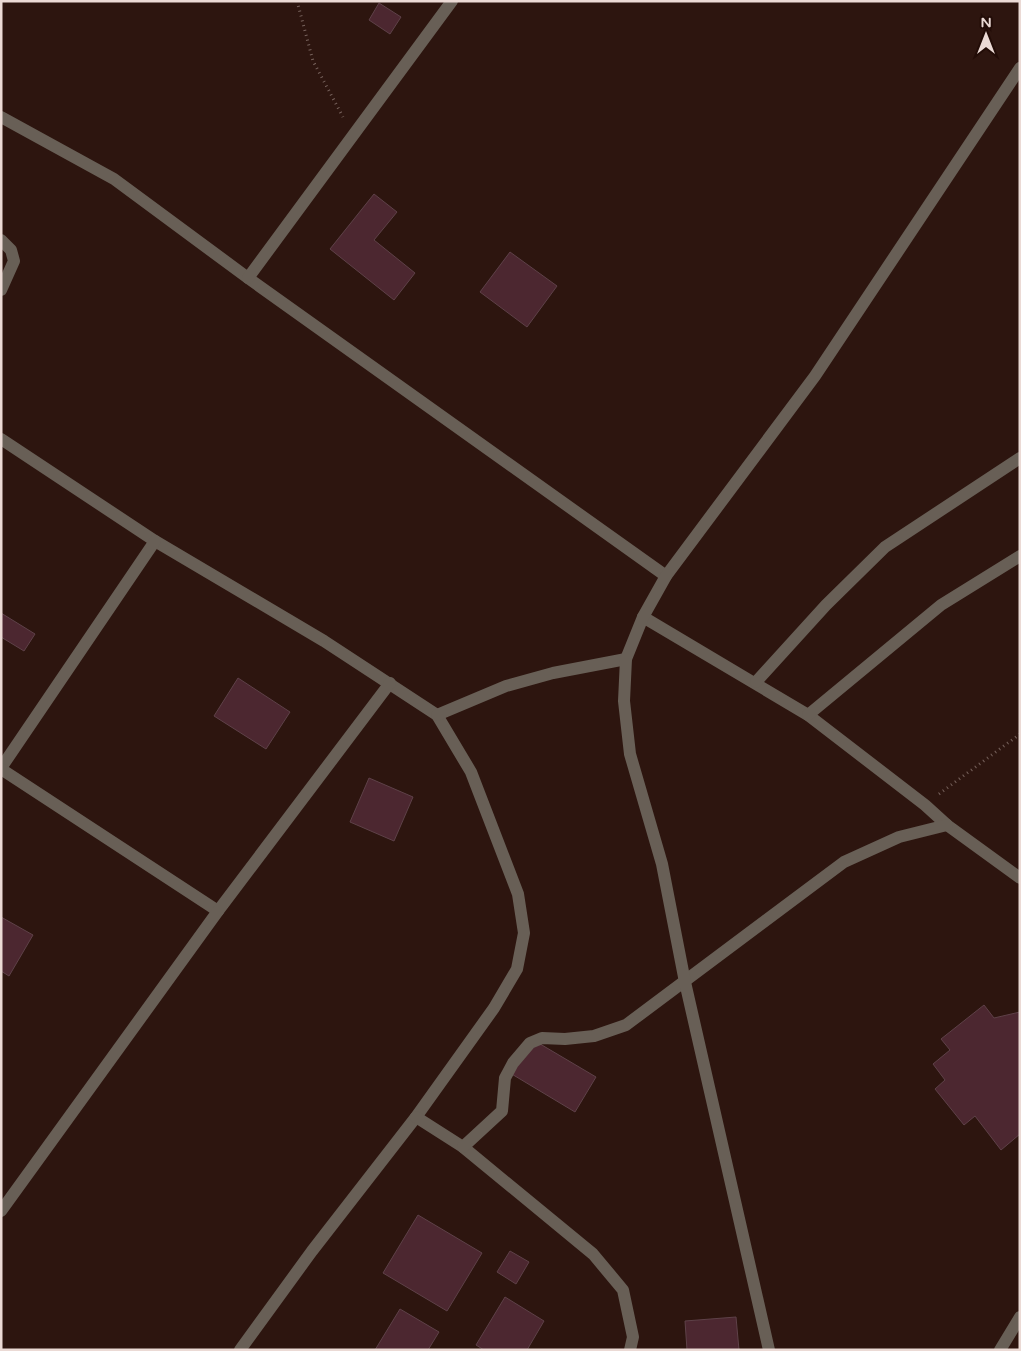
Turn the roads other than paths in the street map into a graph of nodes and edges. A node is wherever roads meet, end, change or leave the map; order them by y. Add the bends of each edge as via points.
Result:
1 (452, 1) edge
2 (1020, 68) edge
3 (1, 116) edge
4 (1, 240) edge
5 (248, 278) junction
6 (1, 290) edge
7 (1, 439) edge
8 (1020, 458) edge
9 (155, 541) junction
10 (1020, 556) edge
11 (666, 576) junction
12 (643, 617) junction
13 (626, 659) junction
14 (756, 682) junction
15 (390, 683) junction
16 (437, 715) junction
17 (808, 715) junction
18 (1, 768) edge
19 (947, 825) junction
20 (1020, 878) edge
21 (218, 911) junction
22 (685, 982) junction
23 (416, 1116) junction
24 (463, 1147) junction
25 (1, 1211) edge
26 (1020, 1317) edge
27 (240, 1350) edge
28 (630, 1350) edge
29 (769, 1350) edge
30 (1000, 1350) edge

1 - 5 street
2 - 11 street via 815,376
3 - 5 street via 114,179
4 - 6 street via 11,250 14,261
5 - 11 street
7 - 9 street
8 - 14 street via 885,547 826,604
9 - 15 street
9 - 18 street
10 - 17 street via 941,605
11 - 12 street
12 - 13 street
12 - 14 street
13 - 16 street via 506,686
13 - 22 street via 624,701 630,754 662,864
14 - 17 street
15 - 16 street
15 - 21 street
16 - 23 street via 471,772 518,894 524,933 517,969 494,1008
17 - 19 street via 925,804
18 - 21 street
19 - 20 street
19 - 22 street via 900,837 844,862
21 - 25 street
22 - 24 street via 626,1026 594,1036 542,1038 530,1043 505,1078 502,1111
22 - 29 street
23 - 24 street
23 - 27 street
24 - 28 street via 593,1254 623,1290 633,1337
26 - 30 street

